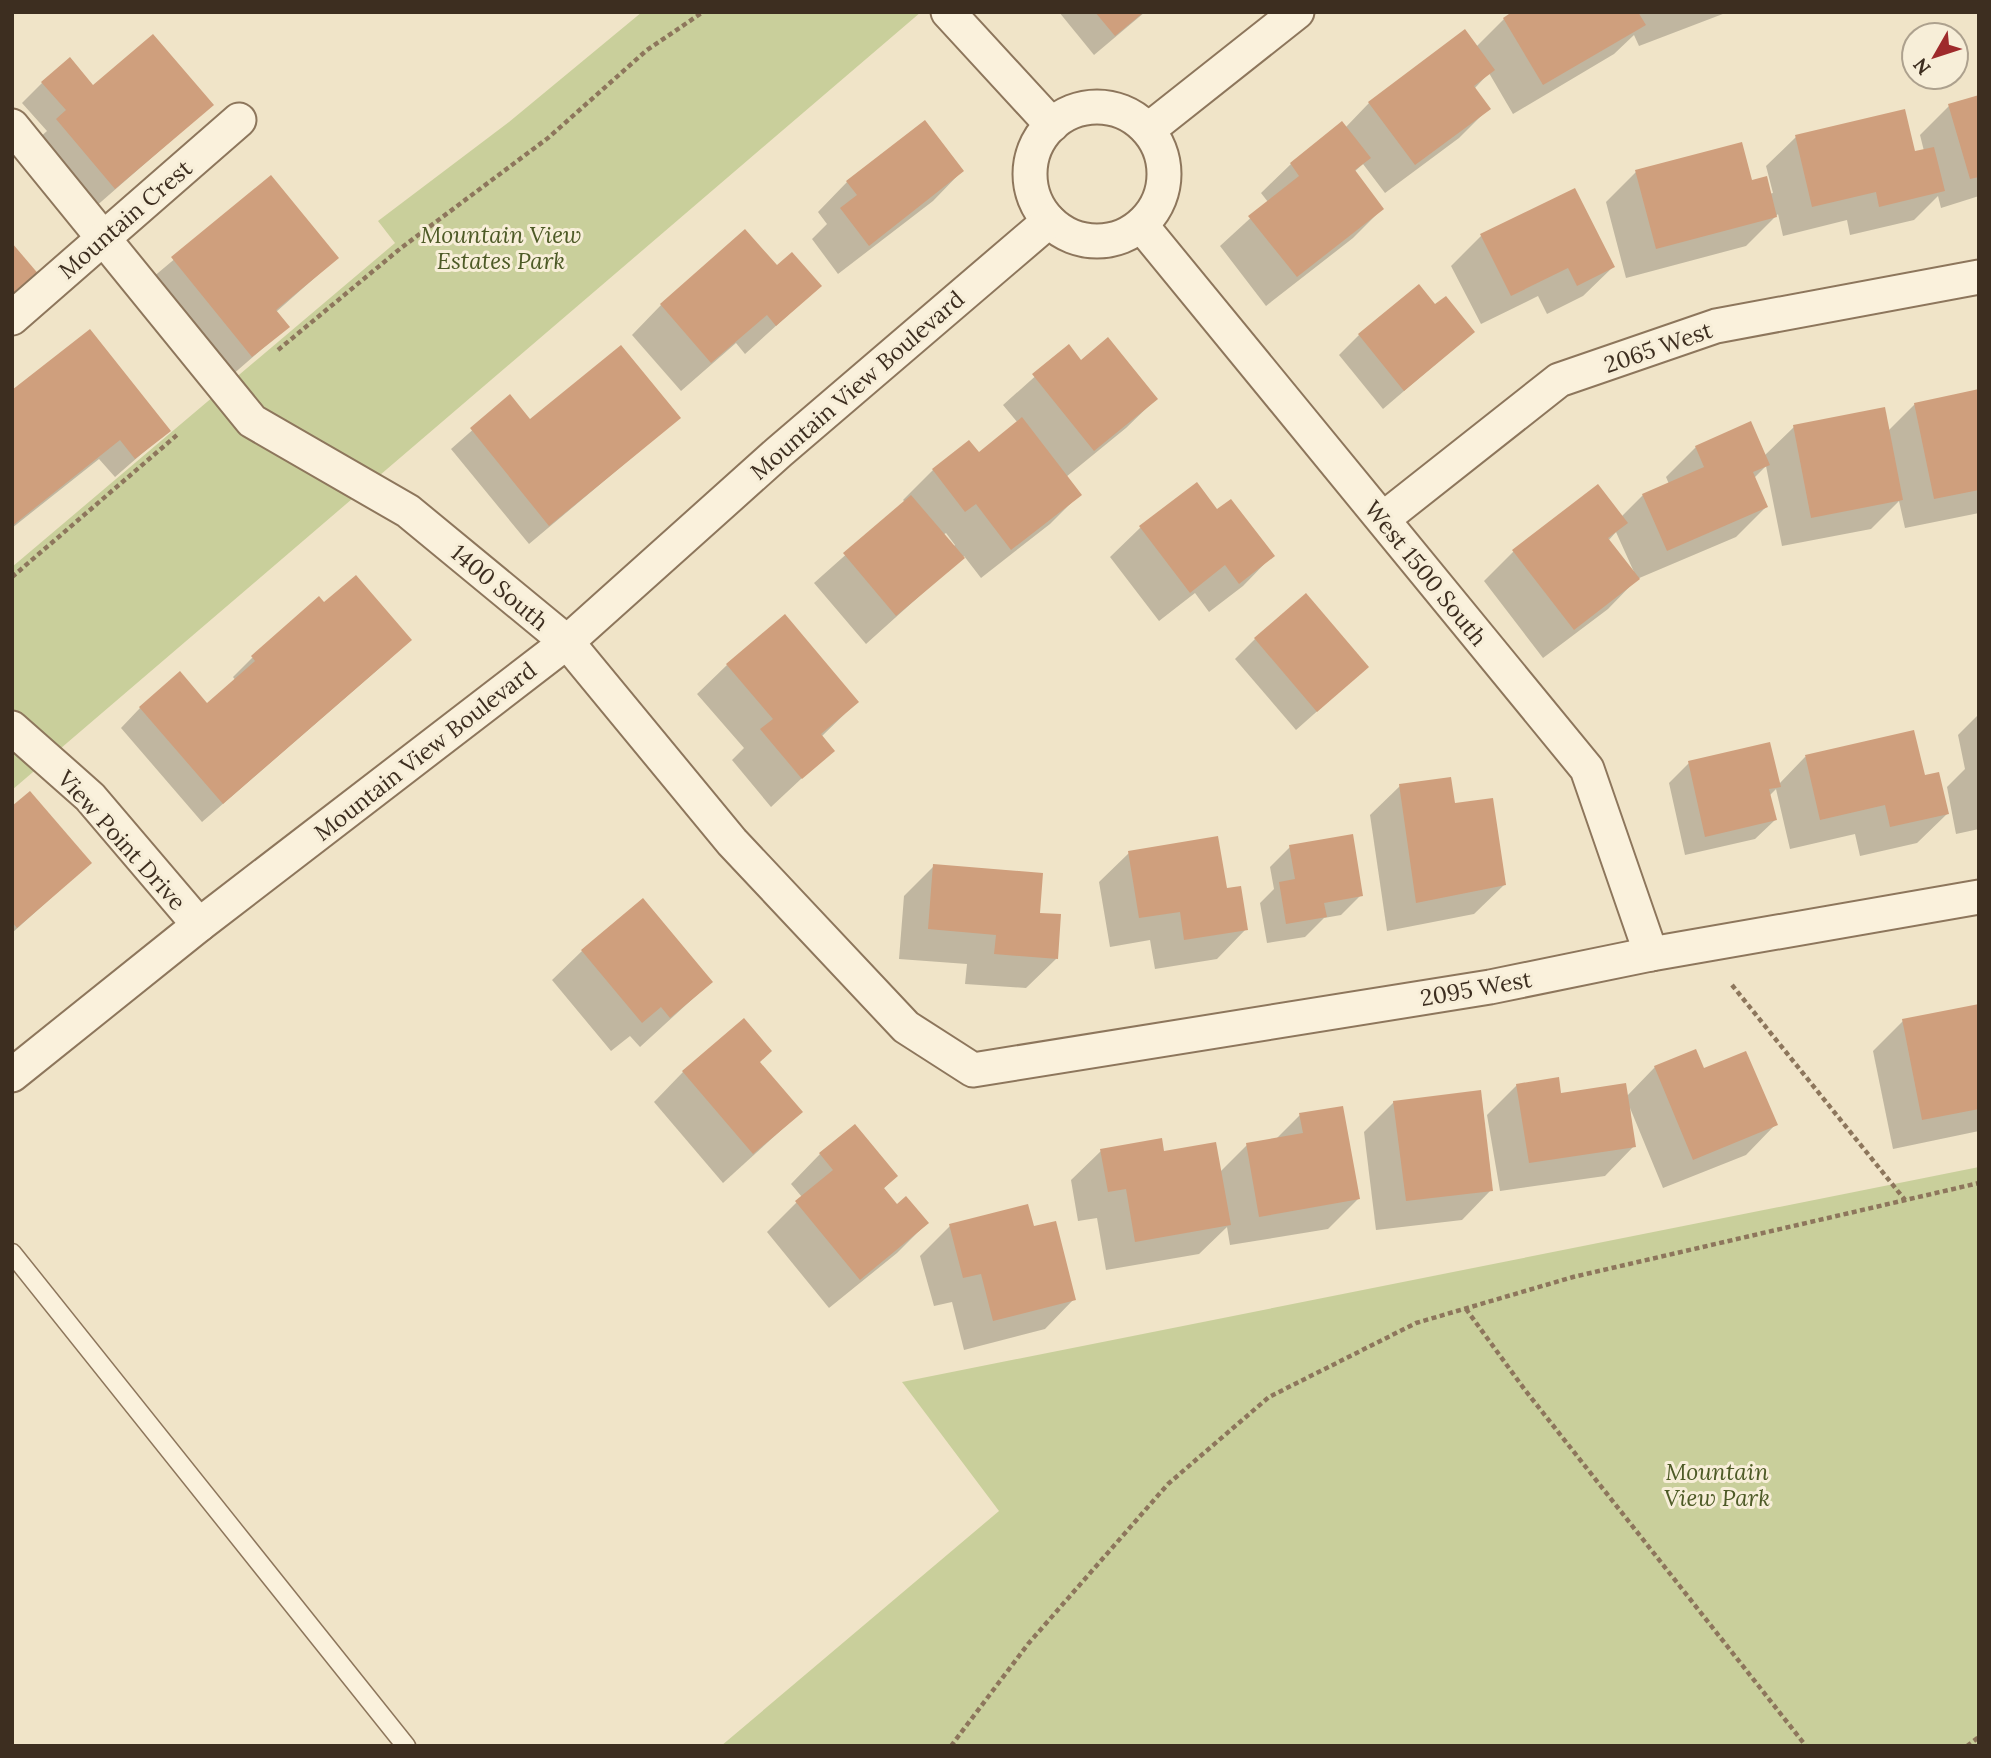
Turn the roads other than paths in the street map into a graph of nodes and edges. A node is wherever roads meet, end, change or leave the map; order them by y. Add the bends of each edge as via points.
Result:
1 (948, 12) edge
2 (1297, 12) edge
3 (239, 120) dead end
4 (1052, 125) junction
5 (12, 126) edge
6 (1149, 130) junction
7 (1049, 221) junction
8 (1142, 225) junction
9 (102, 239) junction
10 (1979, 277) edge
11 (12, 318) edge
12 (1383, 520) junction
13 (567, 642) junction
14 (12, 728) edge
15 (1979, 897) edge
16 (199, 925) junction
17 (1651, 954) junction
18 (973, 1070) joint
19 (12, 1075) edge
20 (12, 1253) edge
21 (406, 1746) edge

1 - 4 street
2 - 6 street
3 - 9 street, Mountain Crest
4 - 6 street via 1090,107 1122,112
4 - 7 street via 1031,161 1030,183 1036,203
5 - 9 street, 1400 South
6 - 8 street via 1165,173 1162,196
7 - 8 street via 1089,242 1112,240
7 - 13 street, Mountain View Boulevard via 779,452
8 - 12 street, West 1500 South
9 - 11 street, Mountain Crest
9 - 13 street, 1400 South via 252,421 408,511
10 - 12 street, 2065 West via 1716,326 1559,380
12 - 17 street, West 1500 South via 1587,769
13 - 16 street, Mountain View Boulevard
13 - 18 street, 1400 South via 732,842 906,1027
14 - 16 street, View Point Drive via 90,797
15 - 17 street, 2095 West
16 - 19 street, Mountain View Boulevard
17 - 18 street, 2095 West via 1490,987
20 - 21 lane

